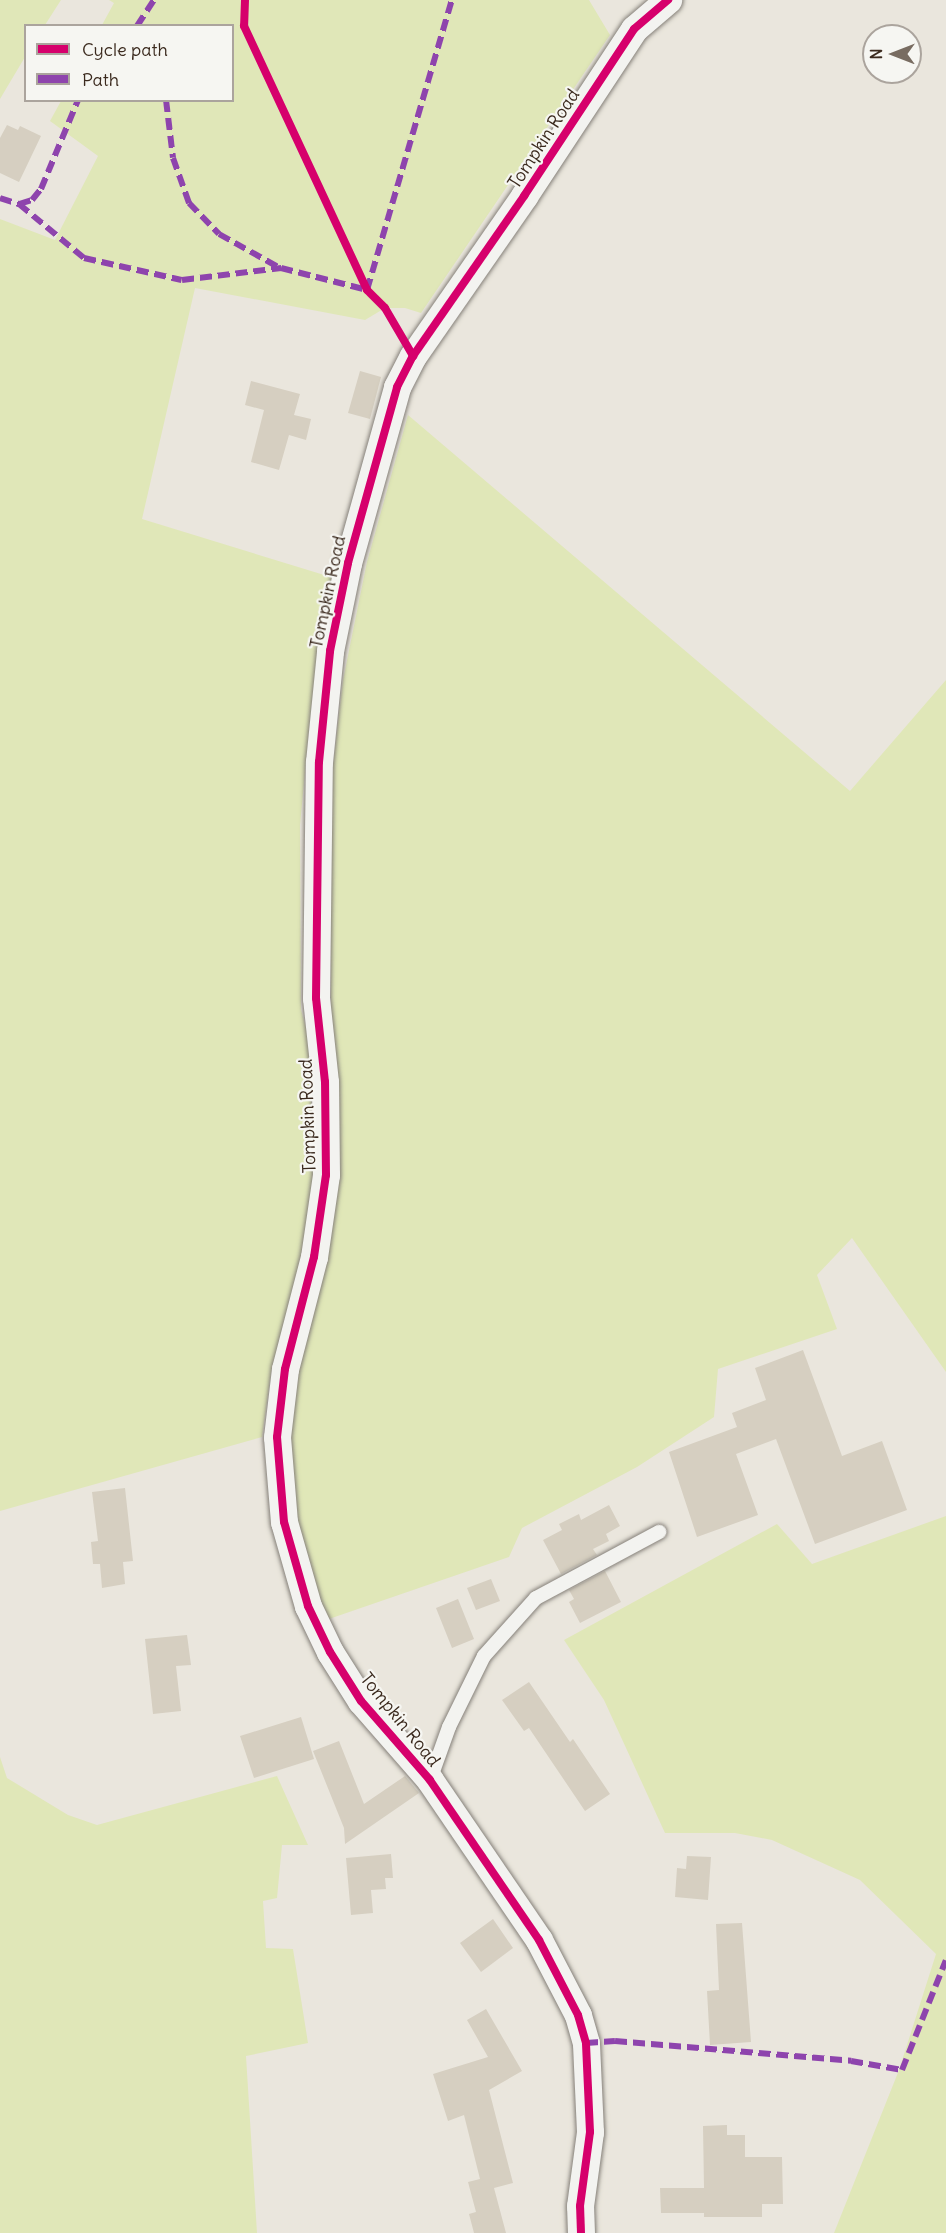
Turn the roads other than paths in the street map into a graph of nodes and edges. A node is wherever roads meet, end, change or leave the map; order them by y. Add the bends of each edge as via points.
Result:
1 (668, 0) edge
2 (659, 1532) dead end
3 (430, 1780) junction
4 (580, 2233) edge

1 - 3 street, Tompkin Road via 634,29 413,356 397,387 387,420 348,563 330,651 319,762 316,998 325,1082 326,1175 314,1257 285,1369 278,1437 284,1522 308,1606 330,1652 361,1701
2 - 3 lane via 536,1598 484,1656 449,1727
3 - 4 street, Tompkin Road via 538,1940 578,2015 586,2043 590,2132 579,2205

